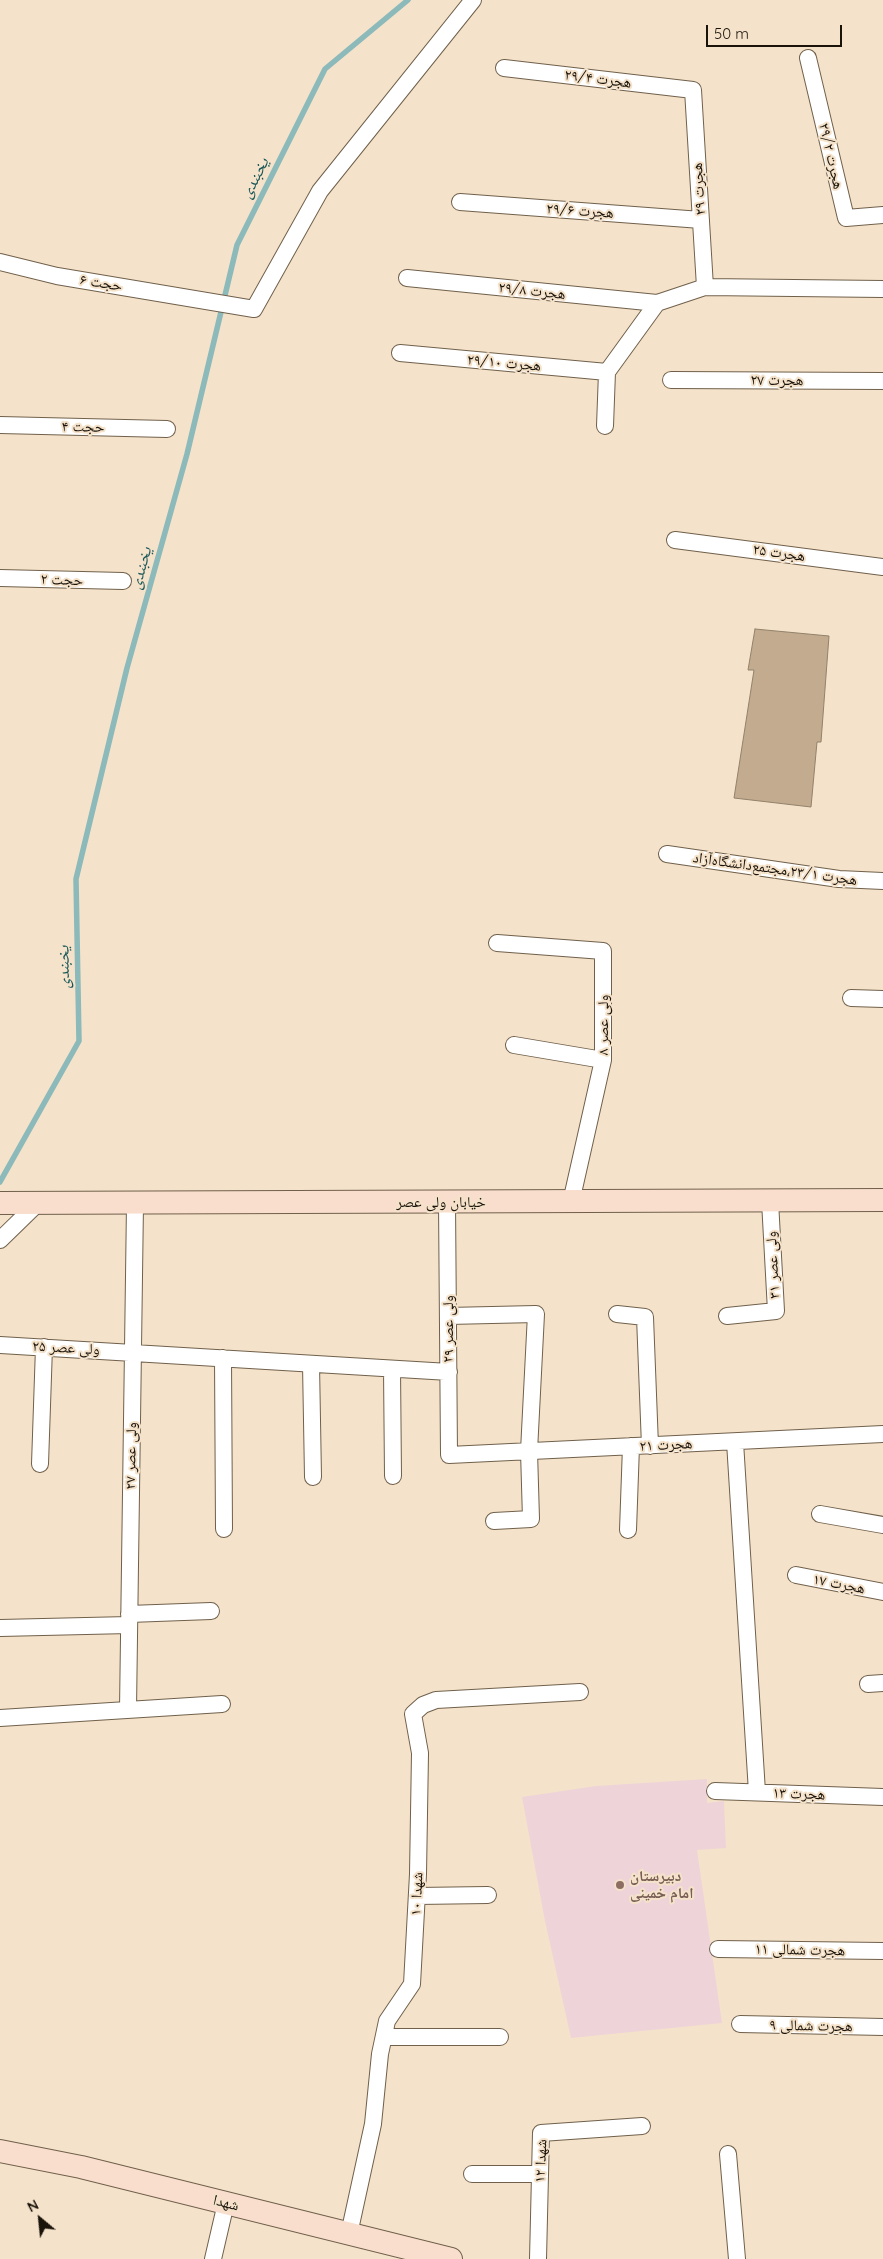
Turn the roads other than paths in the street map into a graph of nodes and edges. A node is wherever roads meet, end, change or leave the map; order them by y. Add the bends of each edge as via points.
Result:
1 (473, 0) edge
2 (808, 58) dead end
3 (504, 68) dead end
4 (693, 90) joint
5 (460, 202) dead end
6 (883, 216) edge
7 (701, 220) junction
8 (0, 262) edge
9 (407, 278) dead end
10 (706, 287) junction
11 (883, 289) edge
12 (658, 303) junction
13 (400, 353) dead end
14 (607, 372) junction
15 (671, 380) dead end
16 (883, 380) edge
17 (0, 425) edge
18 (605, 426) dead end
19 (167, 429) dead end
20 (675, 540) dead end
21 (883, 567) edge
22 (0, 578) edge
23 (123, 581) dead end
24 (666, 854) dead end
25 (883, 881) edge
26 (497, 942) dead end
27 (851, 998) dead end
28 (883, 999) edge
29 (514, 1044) dead end
30 (603, 1060) junction
31 (883, 1200) edge
32 (770, 1201) junction
33 (447, 1202) junction
34 (571, 1202) junction
35 (0, 1203) edge
36 (38, 1203) junction
37 (135, 1204) junction
38 (0, 1240) edge
39 (617, 1314) dead end
40 (448, 1316) junction
41 (727, 1316) dead end
42 (0, 1345) edge
43 (44, 1347) junction
44 (133, 1353) junction
45 (223, 1358) junction
46 (311, 1364) junction
47 (392, 1369) junction
48 (449, 1372) junction
49 (883, 1434) edge
50 (735, 1442) junction
51 (631, 1446) junction
52 (650, 1446) junction
53 (529, 1451) junction
54 (449, 1455) joint
55 (40, 1464) dead end
56 (393, 1476) dead end
57 (314, 1477) dead end
58 (820, 1514) dead end
59 (494, 1521) dead end
60 (883, 1525) edge
61 (224, 1529) dead end
62 (628, 1530) dead end
63 (796, 1575) dead end
64 (883, 1592) edge
65 (211, 1611) dead end
66 (129, 1619) junction
67 (0, 1628) edge
68 (580, 1692) dead end
69 (222, 1704) dead end
70 (128, 1708) junction
71 (0, 1718) edge
72 (715, 1791) dead end
73 (757, 1792) junction
74 (883, 1797) edge
75 (417, 1896) junction
76 (488, 1896) dead end
77 (718, 1948) dead end
78 (883, 1951) edge
79 (740, 2024) dead end
80 (883, 2027) edge
81 (384, 2037) junction
82 (500, 2037) dead end
83 (642, 2126) dead end
84 (0, 2151) edge
85 (728, 2154) dead end
86 (472, 2174) dead end
87 (540, 2174) junction
88 (226, 2204) junction
89 (349, 2234) junction
90 (213, 2259) edge
91 (450, 2259) edge
92 (538, 2259) edge
93 (737, 2259) edge

1 - 8 street, حجت ۶ via 320,191 254,309 57,276
2 - 6 street, هجرت ۲۹/۲ via 846,218
3 - 4 street, هجرت ۲۹/۴
4 - 7 street, هجرت ۲۹
5 - 7 street, هجرت ۲۹/۶
7 - 10 street, هجرت ۲۹
9 - 12 street, هجرت ۲۹/۸
10 - 11 street
10 - 12 street
12 - 14 street
13 - 14 street, هجرت ۲۹/۱۰
14 - 18 street
15 - 16 street, هجرت ۲۷
17 - 19 street, حجت ۴
20 - 21 street, هجرت ۲۵
22 - 23 street, حجت ۲
24 - 25 street, هجرت ۲۳/۱،مجتمع‌دانشگاه‌آزاد via 839,879
26 - 30 street, ولی عصر ۸ via 603,951
27 - 28 street
29 - 30 street
30 - 34 street, ولی عصر ۸
31 - 32 main road, خیابان ولی عصر
32 - 34 main road, خیابان ولی عصر
32 - 41 street, ولی عصر ۳۱ via 776,1311
33 - 34 main road, خیابان ولی عصر
33 - 37 main road, خیابان ولی عصر
33 - 40 street, ولی عصر ۲۹
35 - 36 main road, خیابان ولی عصر
36 - 37 main road, خیابان ولی عصر
36 - 38 street
37 - 44 street, ولی عصر ۲۷
39 - 52 street via 644,1317
40 - 48 street, ولی عصر ۲۹
40 - 53 street via 536,1314
42 - 43 street, ولی عصر ۲۵
43 - 44 street, ولی عصر ۲۵
43 - 55 street
44 - 45 street, ولی عصر ۲۵
44 - 66 street, ولی عصر ۲۷
45 - 46 street, ولی عصر ۲۵
45 - 61 street
46 - 47 street, ولی عصر ۲۵
46 - 57 street
47 - 48 street, ولی عصر ۲۵
47 - 56 street
48 - 54 street, ولی عصر ۲۹
49 - 50 street, هجرت ۲۱
50 - 52 street, هجرت ۲۱
50 - 73 street
51 - 52 street, هجرت ۲۱
51 - 53 street, هجرت ۲۱
51 - 62 street
53 - 54 street, هجرت ۲۱
53 - 59 street via 531,1519
58 - 60 street
63 - 64 street, هجرت ۱۷
65 - 66 street
66 - 67 street
66 - 70 street, ولی عصر ۲۷
68 - 75 street, شهدا ۱۰ via 436,1700 413,1714 420,1753
69 - 70 street
70 - 71 street
72 - 73 street, هجرت ۱۳
73 - 74 street, هجرت ۱۳
75 - 76 street
75 - 81 street, شهدا ۱۰ via 412,1984 387,2020
77 - 78 street, هجرت شمالی ۱۱
79 - 80 street, هجرت شمالی ۹
81 - 82 street
81 - 89 street, شهدا ۱۰ via 373,2124
83 - 87 street, شهدا ۱۲ via 541,2133
84 - 88 main road, شهدا via 80,2167
85 - 93 street
86 - 87 street
87 - 92 street, شهدا ۱۲
88 - 89 main road, شهدا
88 - 90 street
89 - 91 main road, شهدا

